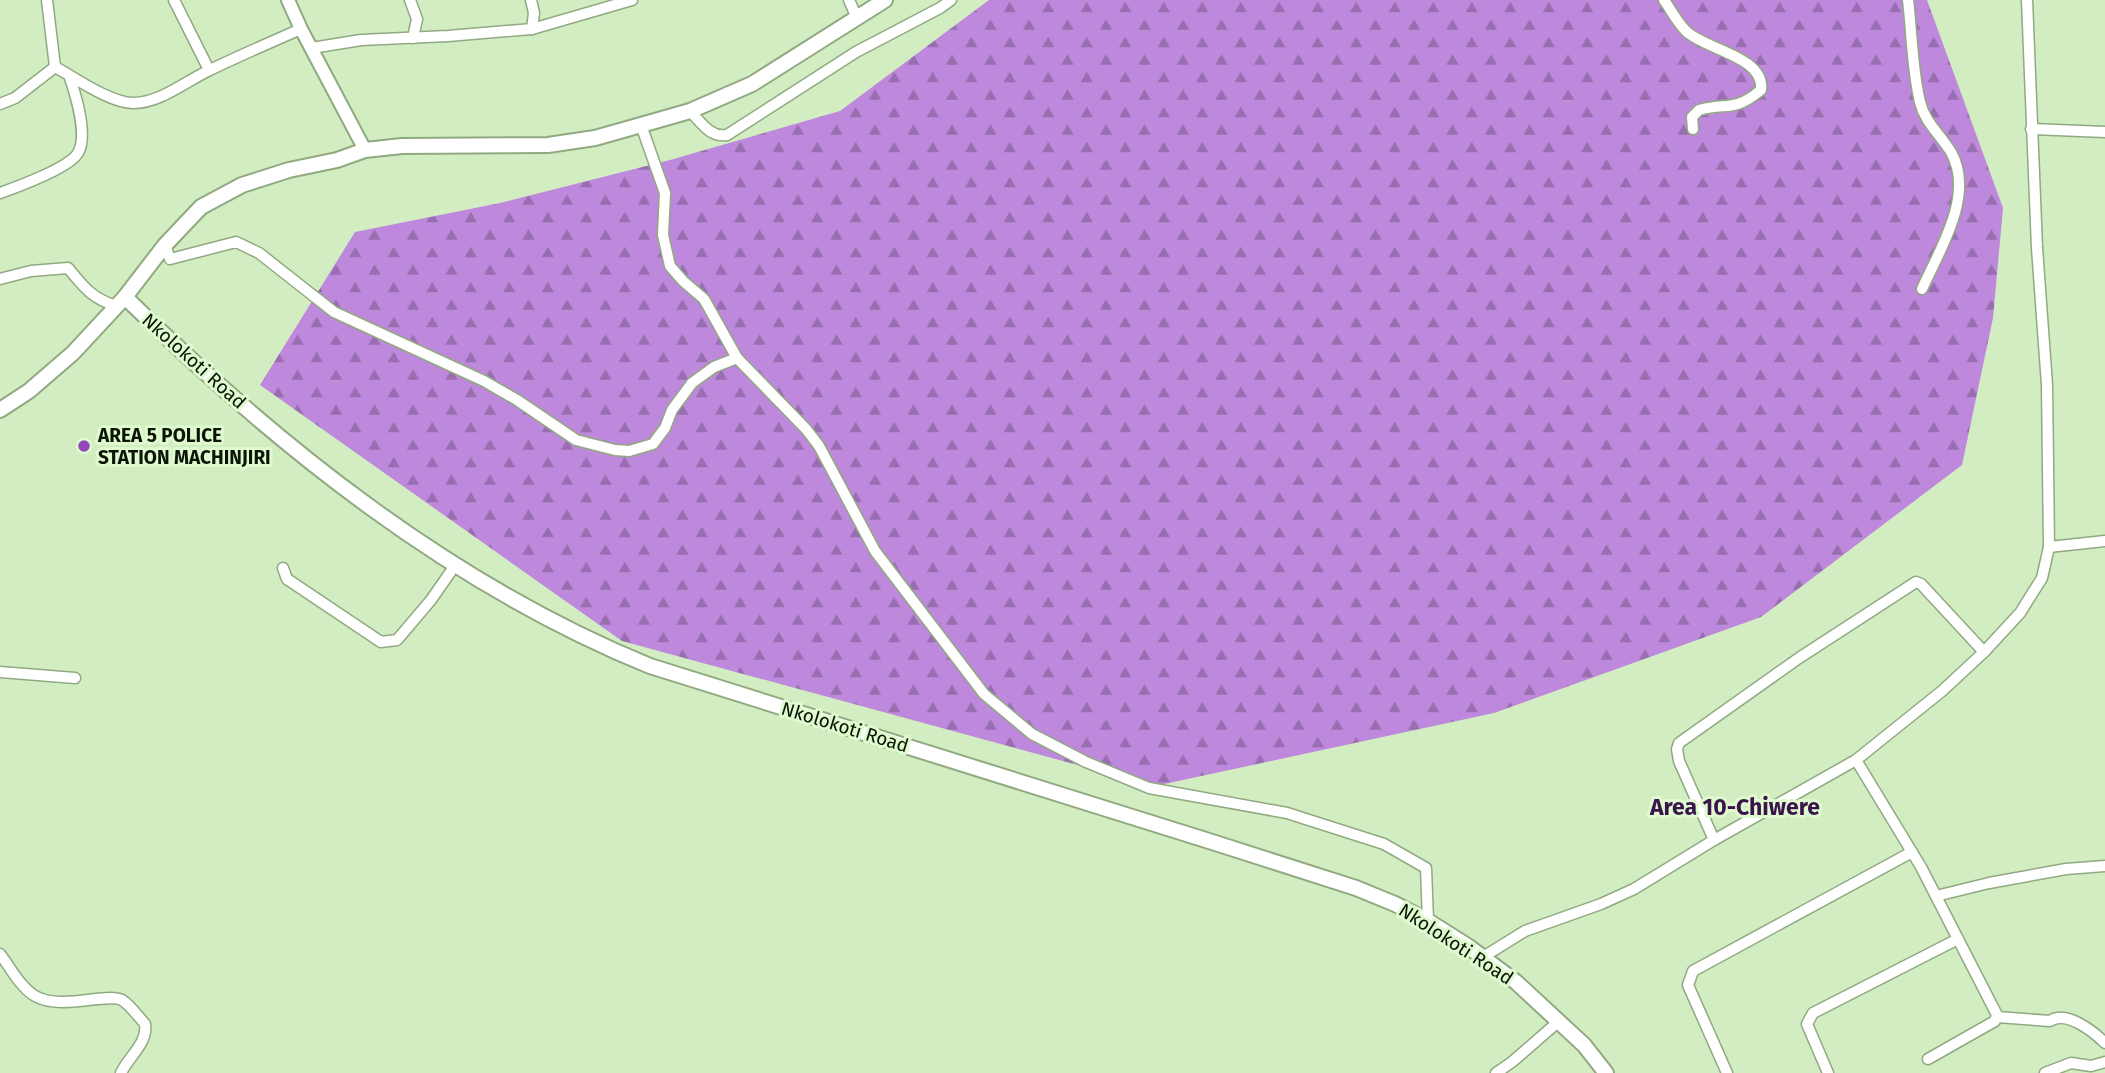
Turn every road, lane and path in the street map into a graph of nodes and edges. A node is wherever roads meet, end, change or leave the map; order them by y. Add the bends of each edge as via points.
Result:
1 (47, 0) edge
2 (174, 0) edge
3 (288, 0) edge
4 (410, 0) edge
5 (531, 0) edge
6 (849, 0) edge
7 (885, 0) edge
8 (951, 0) edge
9 (1664, 0) edge
10 (1908, 0) edge
11 (2027, 0) edge
12 (628, 1) edge
13 (857, 18) junction
14 (301, 29) junction
15 (532, 29) junction
16 (413, 38) junction
17 (312, 48) junction
18 (55, 67) junction
19 (209, 70) junction
20 (71, 78) junction
21 (0, 104) edge
22 (690, 111) junction
23 (641, 125) junction
24 (1693, 129) dead end
25 (2031, 129) junction
26 (2105, 132) edge
27 (365, 150) junction
28 (0, 193) edge
29 (165, 245) junction
30 (0, 279) edge
31 (1922, 289) dead end
32 (120, 302) junction
33 (737, 358) junction
34 (0, 410) edge
35 (2105, 541) edge
36 (2049, 547) junction
37 (456, 564) junction
38 (283, 568) dead end
39 (1984, 652) junction
40 (0, 671) edge
41 (75, 678) dead end
42 (1856, 760) junction
43 (1714, 840) junction
44 (1912, 852) junction
45 (2105, 866) edge
46 (1936, 896) junction
47 (1428, 921) junction
48 (1958, 939) junction
49 (0, 954) edge
50 (1483, 957) junction
51 (1997, 1017) junction
52 (1558, 1022) junction
53 (2105, 1042) edge
54 (1928, 1059) dead end
55 (2105, 1062) edge
56 (121, 1073) edge
57 (1496, 1073) edge
58 (1606, 1073) edge
59 (1727, 1073) edge
60 (1828, 1073) edge
61 (2045, 1073) edge

1 - 18 street
2 - 19 street
3 - 14 street
4 - 16 street via 417,19
5 - 15 street
6 - 13 street
7 - 13 main road
8 - 22 street via 856,52 727,135 711,134
9 - 24 street via 1687,32 1756,70 1762,82 1762,90 1741,104 1699,110 1692,117
10 - 31 street via 1920,101 1926,120 1951,153 1961,185
11 - 25 street
12 - 15 street
13 - 22 main road via 752,84
14 - 17 street
14 - 19 street
15 - 16 street
16 - 17 street
17 - 27 street
18 - 20 street
18 - 21 street
19 - 20 street via 160,96 132,103
20 - 28 street via 79,113 79,151 43,176
22 - 23 main road
23 - 27 main road via 548,145
23 - 33 street via 665,194 663,234 670,266 704,299
25 - 26 street
25 - 36 street via 2047,385
27 - 29 main road via 219,195
29 - 32 main road
29 - 33 street via 170,260 236,242 260,253 334,312 484,381 576,440 615,450 653,444 692,383
30 - 32 street via 68,268 100,301
32 - 34 main road via 73,353
32 - 37 main road, Nkolokoti Road via 311,463
33 - 47 street via 819,446 875,551 984,694 1032,734 1149,788 1287,813 1384,844 1426,868
35 - 36 street
36 - 39 street via 2032,597
37 - 38 street via 397,640 381,642 287,579
37 - 47 main road, Nkolokoti Road via 531,609 650,666 1356,888
39 - 42 street
39 - 43 street via 1916,582 1799,657 1679,743 1679,761
40 - 41 street
42 - 43 street
42 - 44 street
43 - 50 street via 1634,889 1525,931
44 - 46 street
44 - 59 street via 1693,971 1688,985
45 - 46 street via 2066,869
46 - 48 street
47 - 50 main road, Nkolokoti Road
48 - 51 street
48 - 60 street via 1813,1013 1807,1024
49 - 56 street via 27,989 45,1000 124,1001 146,1028
50 - 52 main road, Nkolokoti Road
51 - 53 street via 2050,1021 2063,1017
51 - 54 street
52 - 57 street
52 - 58 main road, Nkolokoti Road
55 - 61 street via 2091,1066 2071,1063

